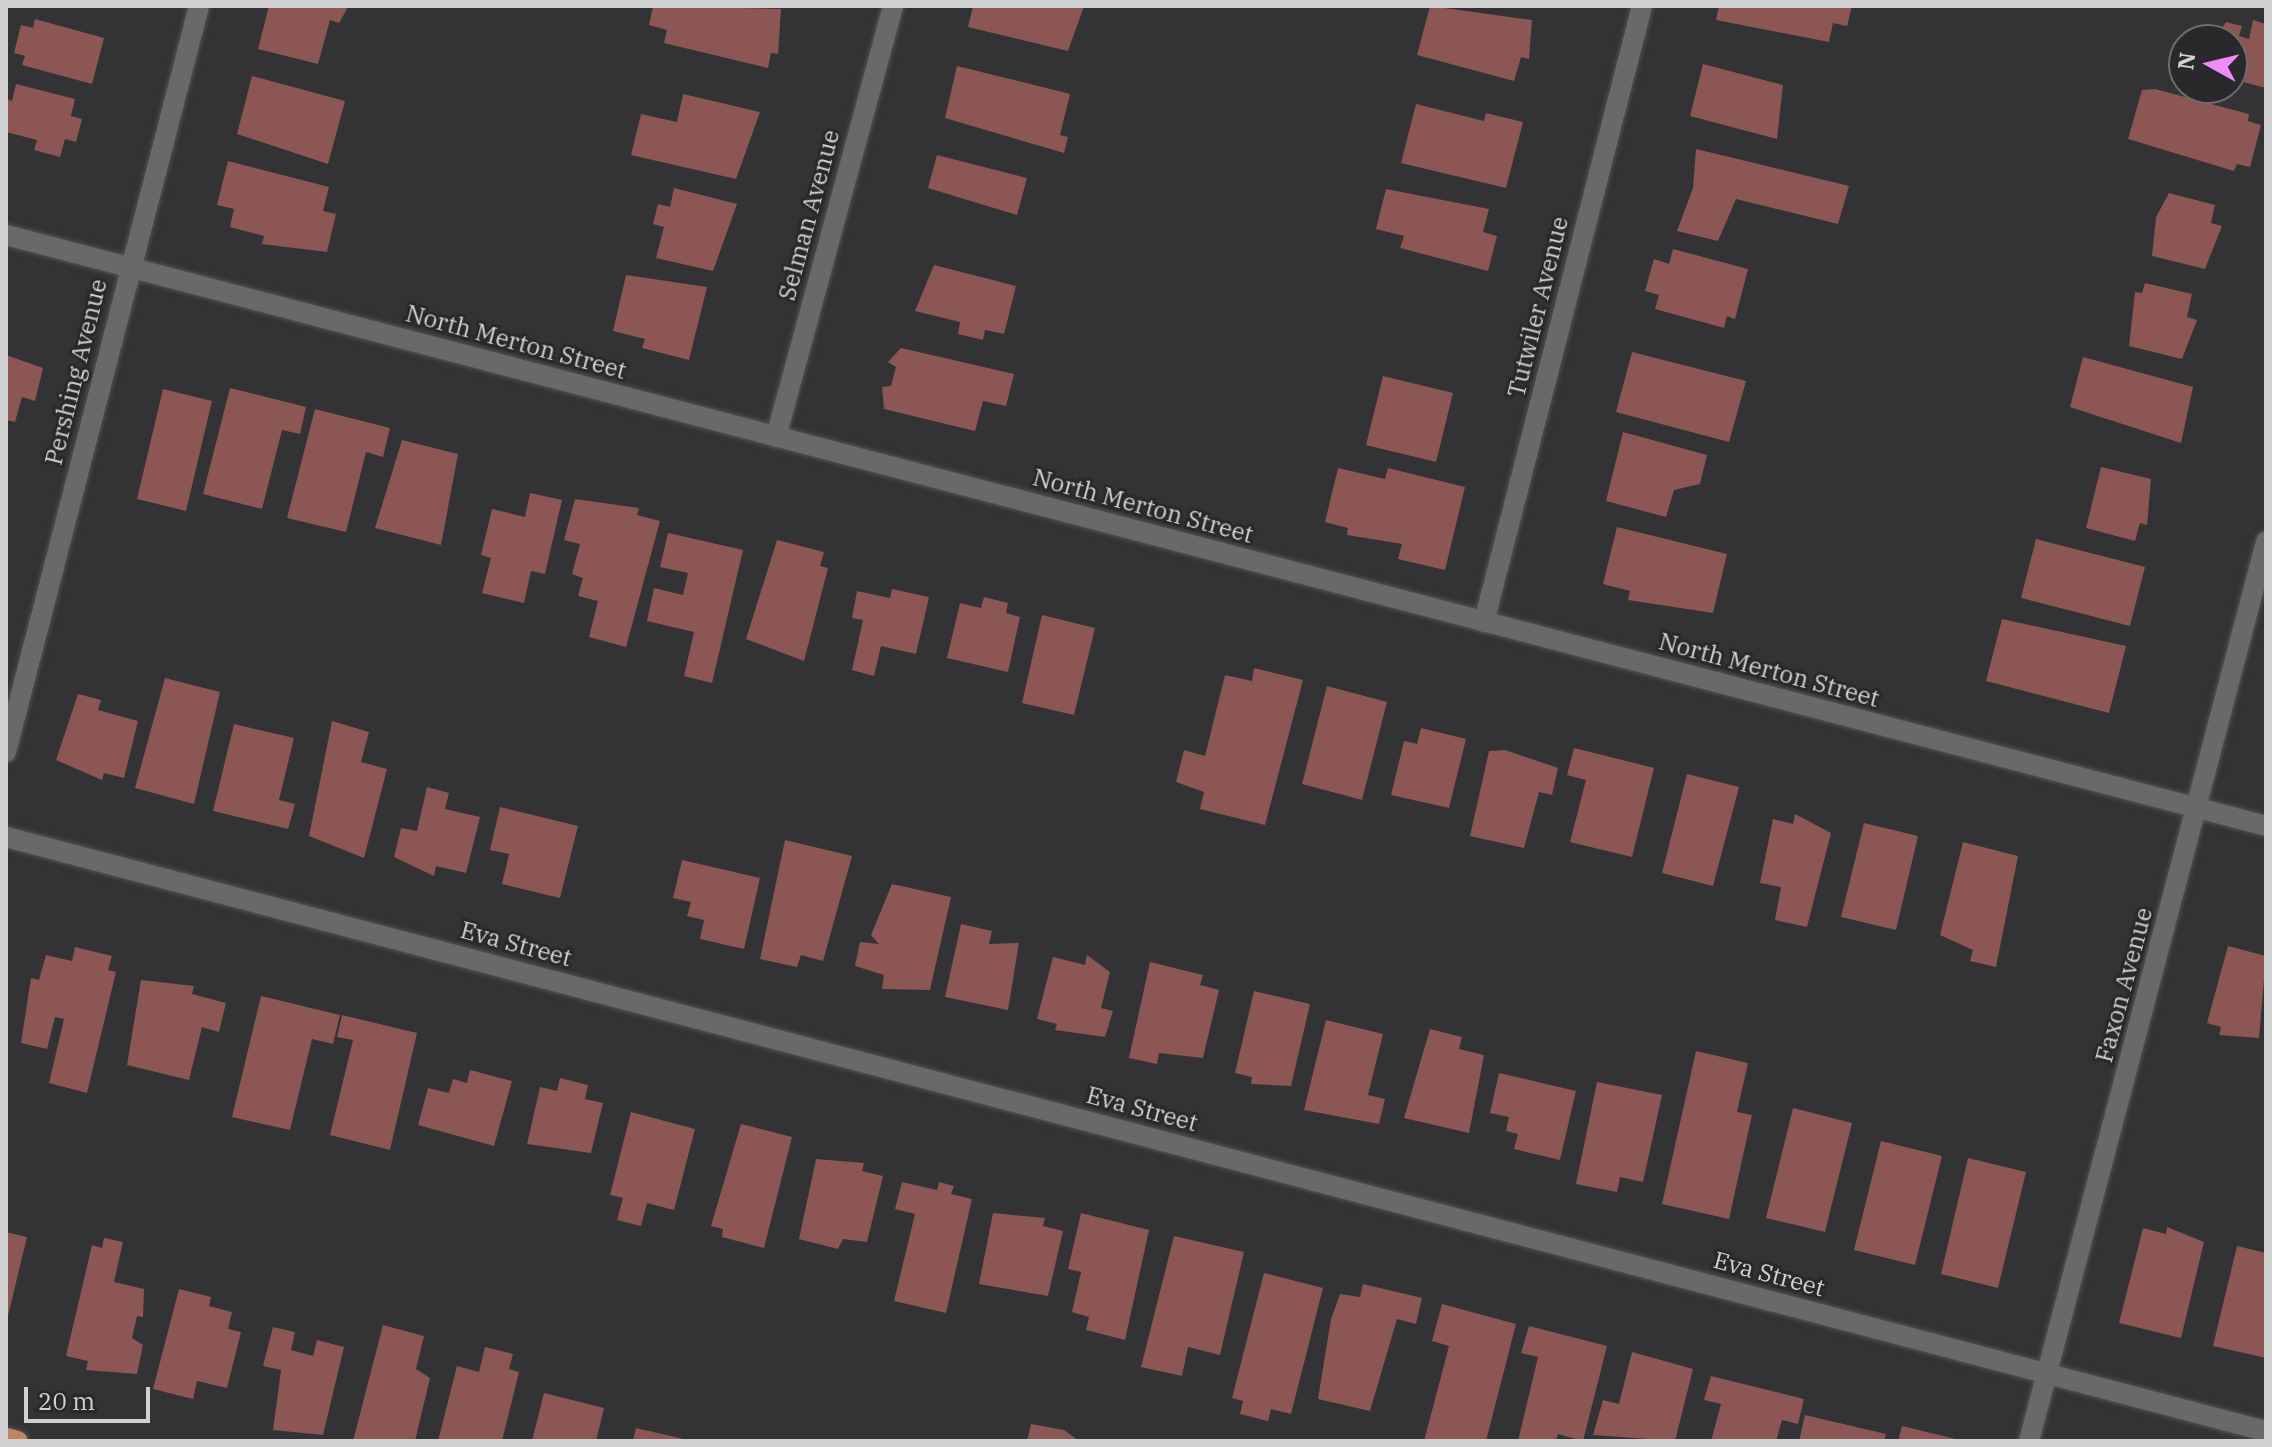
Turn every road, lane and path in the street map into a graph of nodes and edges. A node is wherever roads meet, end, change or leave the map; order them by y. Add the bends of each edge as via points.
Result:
1 (199, 6) edge
2 (893, 6) edge
3 (1642, 6) edge
4 (6, 235) edge
5 (129, 267) junction
6 (776, 437) junction
7 (2266, 542) edge
8 (1484, 622) junction
9 (6, 752) edge
10 (2198, 809) junction
11 (2266, 826) edge
12 (6, 837) edge
13 (2045, 1374) junction
14 (2266, 1431) edge
15 (6, 1438) edge
16 (18, 1441) edge
17 (2029, 1441) edge

1 - 5 street, Pershing Avenue
2 - 6 street, Selman Avenue
3 - 8 street, Tutwiler Avenue
4 - 5 street, North Merton Street
5 - 6 street, North Merton Street
5 - 9 street, Pershing Avenue
6 - 8 street, North Merton Street
7 - 10 street, Faxon Avenue
8 - 10 street, North Merton Street
10 - 11 street, North Merton Street
10 - 13 street, Faxon Avenue
12 - 13 street, Eva Street
13 - 14 street, Eva Street
13 - 17 street, Faxon Avenue
15 - 16 main road

